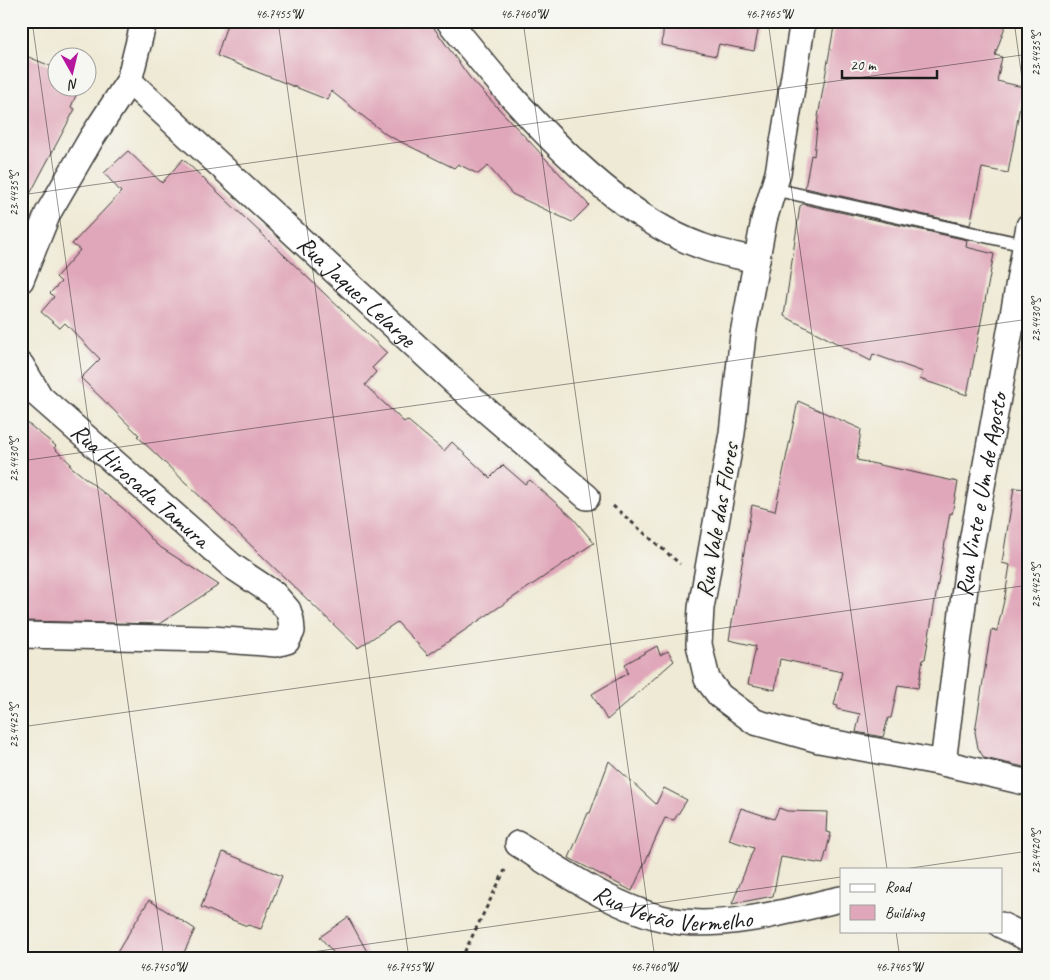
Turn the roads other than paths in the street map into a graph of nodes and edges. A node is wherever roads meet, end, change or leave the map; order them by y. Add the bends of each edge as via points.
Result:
1 (144, 21) edge
2 (448, 21) edge
3 (803, 21) edge
4 (129, 81) junction
5 (773, 190) junction
6 (1027, 236) edge
7 (757, 260) junction
8 (21, 280) edge
9 (21, 366) edge
10 (587, 498) road end
11 (21, 635) edge
12 (943, 763) junction
13 (1029, 783) edge
14 (518, 844) road end
15 (840, 898) edge
16 (1002, 926) edge
17 (1029, 939) edge

1 - 4 street
2 - 7 street via 539,127 598,182 656,224 701,246
3 - 5 street, Rua Vale das Flores
4 - 8 street via 48,213
4 - 10 street, Rua Jaques Lelarge
5 - 6 lane
5 - 7 street, Rua Vale das Flores
6 - 12 street, Rua Vinte e Um de Agosto via 968,564
7 - 12 street, Rua Vale das Flores via 743,334 732,433 705,586 699,644 707,679 720,696 755,722 819,740
9 - 11 street, Rua Hirosada Tamura via 40,397 232,566 274,594 288,610 292,632 287,641 276,644
12 - 13 street, Rua Vale das Flores
14 - 15 street, Rua Verão Vermelho via 572,878 639,911 682,922 764,916
16 - 17 street

